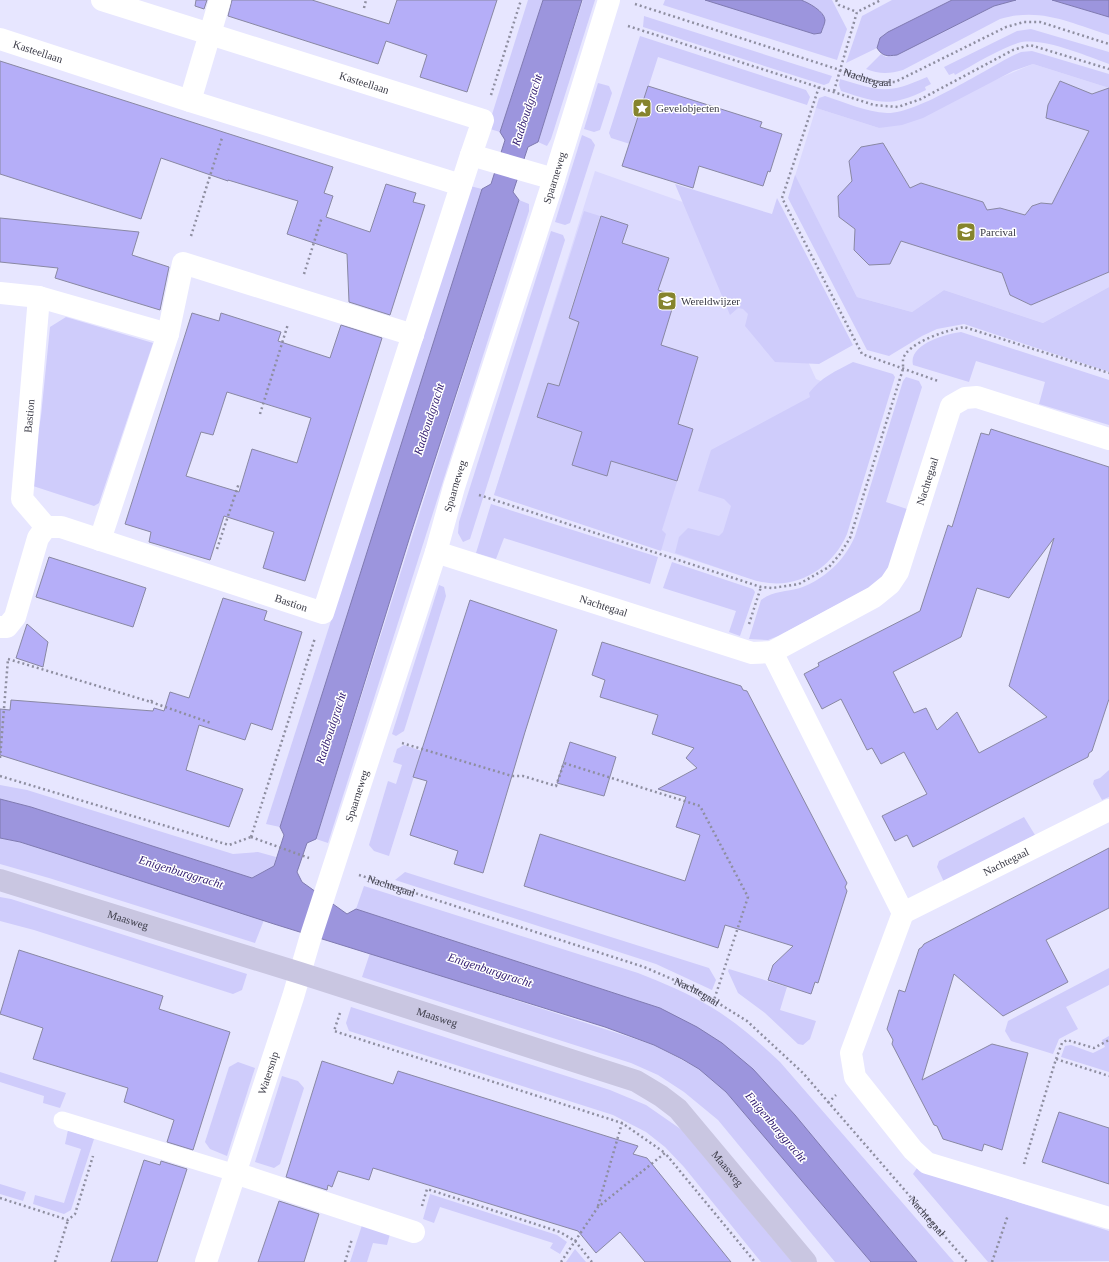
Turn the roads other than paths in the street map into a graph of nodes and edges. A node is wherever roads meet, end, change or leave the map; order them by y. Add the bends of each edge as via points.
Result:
1 (102, 0) edge
2 (220, 0) edge
3 (609, 0) edge
4 (210, 34) junction
5 (0, 39) edge
6 (190, 101) junction
7 (471, 155) junction
8 (554, 179) junction
9 (462, 185) junction
10 (0, 293) edge
11 (39, 297) junction
12 (168, 334) junction
13 (413, 335) junction
14 (1109, 439) edge
15 (46, 527) junction
16 (100, 540) junction
17 (436, 552) junction
18 (3, 627) edge
19 (772, 652) junction
20 (1109, 810) edge
21 (0, 880) edge
22 (902, 913) junction
23 (300, 973) junction
24 (62, 1120) dead end
25 (235, 1173) junction
26 (1109, 1218) edge
27 (414, 1232) road end
28 (206, 1262) edge
29 (806, 1262) edge

1 - 4 street, Kasteellaan
2 - 4 street
3 - 8 street, Spaarneweg
4 - 6 street
4 - 7 street, Kasteellaan via 482,120
5 - 6 street, Kasteellaan
6 - 9 street, Kasteellaan
7 - 8 street
7 - 9 street
8 - 17 street, Spaarneweg via 454,487
9 - 13 street
10 - 11 street
11 - 12 street
11 - 15 street, Bastion via 22,500
12 - 13 street via 183,263
12 - 16 street
13 - 16 street, Bastion via 323,613
14 - 19 street, Nachtegaal via 977,396 965,398 950,406 898,572 890,584 874,597
15 - 16 street, Bastion via 61,526
15 - 18 street via 38,538 15,617
17 - 19 street, Nachtegaal via 740,650 752,653
17 - 23 street, Spaarneweg
19 - 22 street
20 - 22 street, Nachtegaal
21 - 23 street, Maasweg
22 - 26 street via 851,1053 855,1077 913,1150 927,1163
23 - 25 street, Watersnip
23 - 29 street, Maasweg via 636,1081 678,1109
24 - 25 lane
25 - 27 street
25 - 28 street, Watersnip

